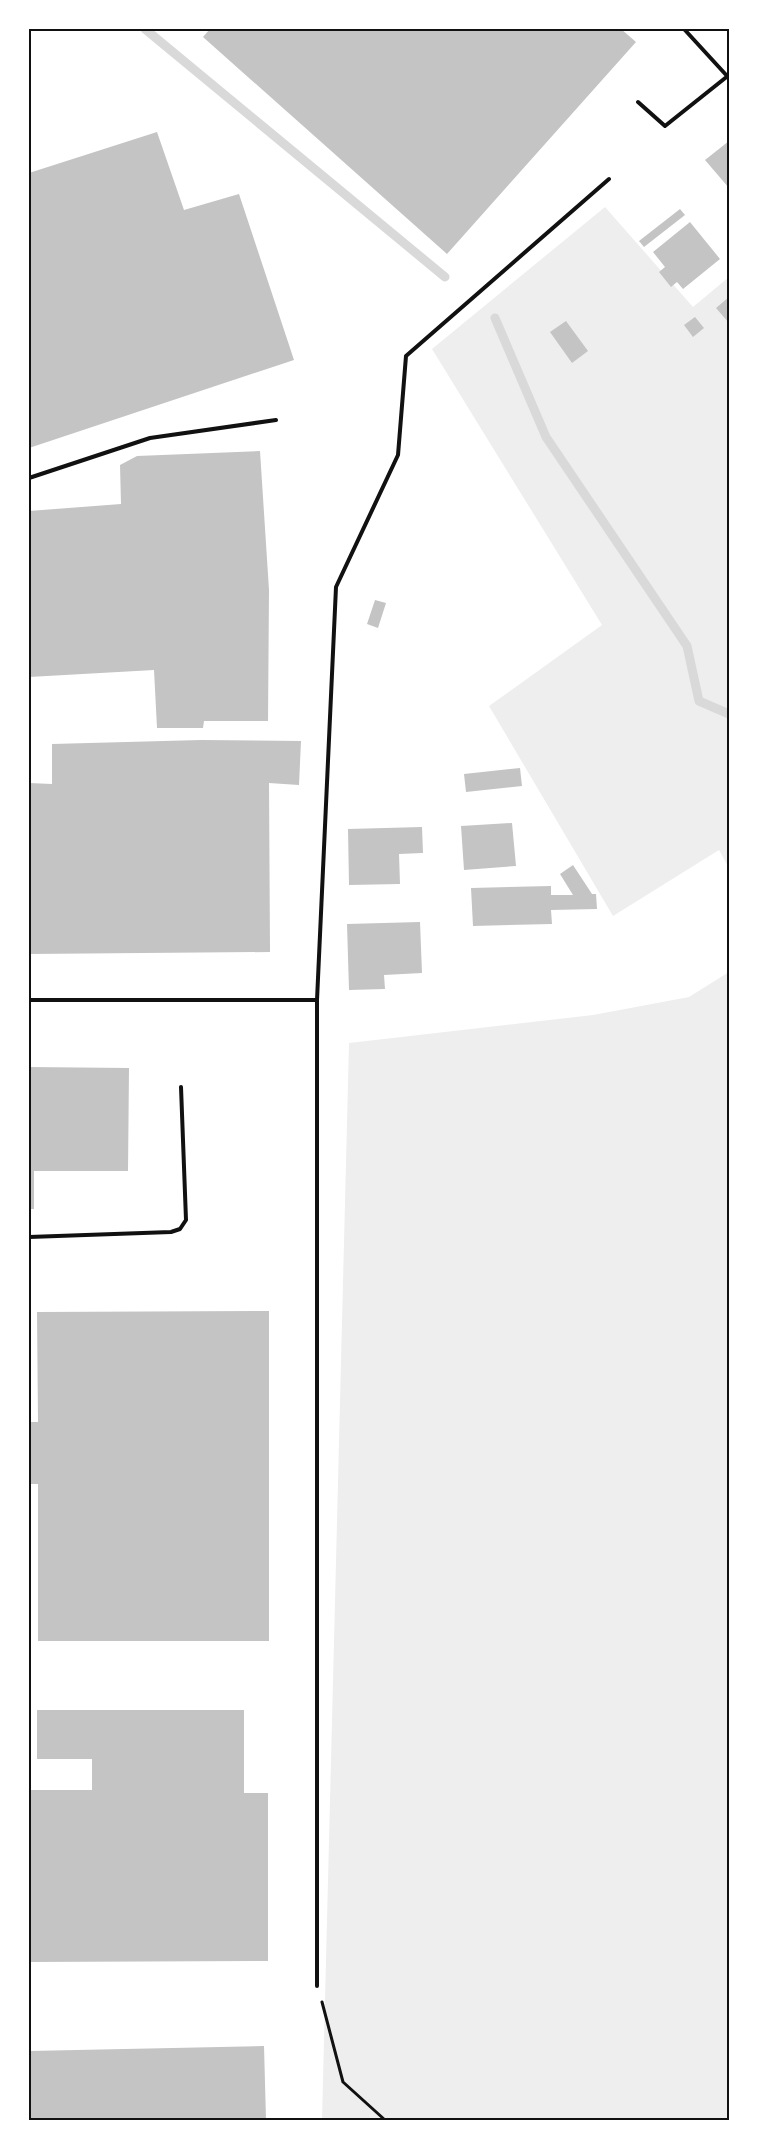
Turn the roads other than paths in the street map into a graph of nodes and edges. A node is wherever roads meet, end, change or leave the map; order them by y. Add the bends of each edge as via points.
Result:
1 (684, 29) edge
2 (728, 76) edge
3 (638, 102) dead end
4 (609, 179) dead end
5 (276, 420) dead end
6 (29, 478) edge
7 (29, 1000) edge
8 (317, 1000) junction
9 (181, 1087) dead end
10 (29, 1237) edge
11 (317, 1986) road end

1 - 2 lane
2 - 3 lane via 665,126
4 - 8 lane via 406,356 398,455 336,587
5 - 6 lane via 150,438
7 - 8 lane
8 - 11 lane
9 - 10 lane via 186,1220 180,1229

